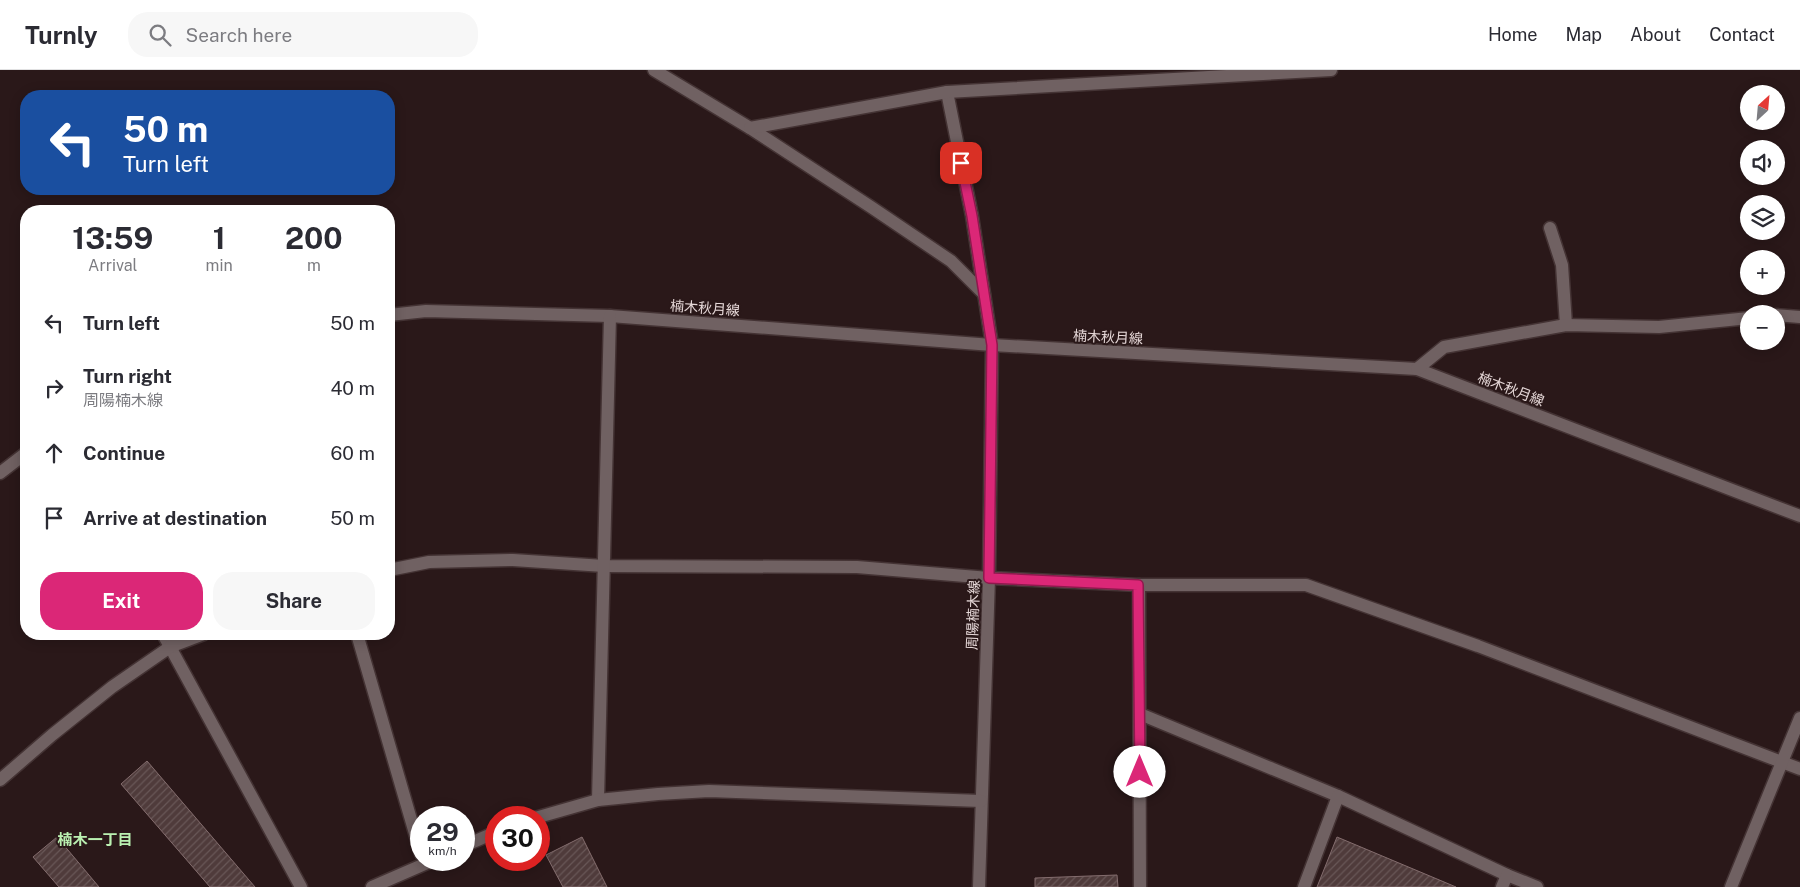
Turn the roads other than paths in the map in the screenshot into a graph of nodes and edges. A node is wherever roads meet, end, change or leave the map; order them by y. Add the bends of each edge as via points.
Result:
1 (654, 70) edge
2 (1331, 70) edge
3 (947, 92) junction
4 (750, 128) junction
5 (1550, 228) dead end
6 (984, 294) junction
7 (395, 314) edge
8 (610, 316) junction
9 (1785, 316) edge
10 (1800, 317) edge
11 (1740, 319) edge
12 (1566, 325) junction
13 (992, 345) junction
14 (1417, 369) junction
15 (20, 458) edge
16 (0, 473) edge
17 (1800, 516) edge
18 (604, 566) junction
19 (395, 569) edge
20 (989, 578) junction
21 (1138, 585) junction
22 (166, 640) edge
23 (188, 640) edge
24 (359, 640) edge
25 (170, 647) junction
26 (1140, 714) junction
27 (1800, 718) edge
28 (1782, 761) junction
29 (1800, 769) edge
30 (0, 780) edge
31 (1338, 796) junction
32 (598, 800) junction
33 (981, 801) junction
34 (410, 808) edge
35 (550, 814) edge
36 (410, 868) edge
37 (1505, 881) edge
38 (301, 887) edge
39 (372, 887) edge
40 (979, 887) edge
41 (1140, 887) edge
42 (1304, 887) edge
43 (1537, 887) edge
44 (1731, 887) edge

1 - 4 street
2 - 3 street
3 - 4 street
3 - 6 street, 周陽楠木線
4 - 6 street via 951,261
5 - 12 street via 1562,265
6 - 13 street, 周陽楠木線
7 - 8 street, 楠木秋月線 via 426,311
8 - 13 street, 楠木秋月線
8 - 18 street
9 - 10 street
11 - 12 street via 1659,327
12 - 14 street via 1444,347
13 - 14 street, 楠木秋月線
13 - 20 street, 周陽楠木線
14 - 17 street, 楠木秋月線
15 - 16 street
18 - 19 street via 512,560 429,562
18 - 20 street via 857,567
18 - 32 street
20 - 21 street
20 - 33 street, 周陽楠木線
21 - 26 street
21 - 28 street via 1306,585
22 - 25 street
23 - 25 street
24 - 34 street
25 - 30 street via 112,686
25 - 38 street
26 - 31 street
26 - 41 street
27 - 28 street
28 - 29 street
28 - 44 street
31 - 37 street
31 - 42 street
32 - 33 street via 709,792
32 - 35 street
33 - 40 street, 周陽楠木線
36 - 39 street
37 - 43 street

